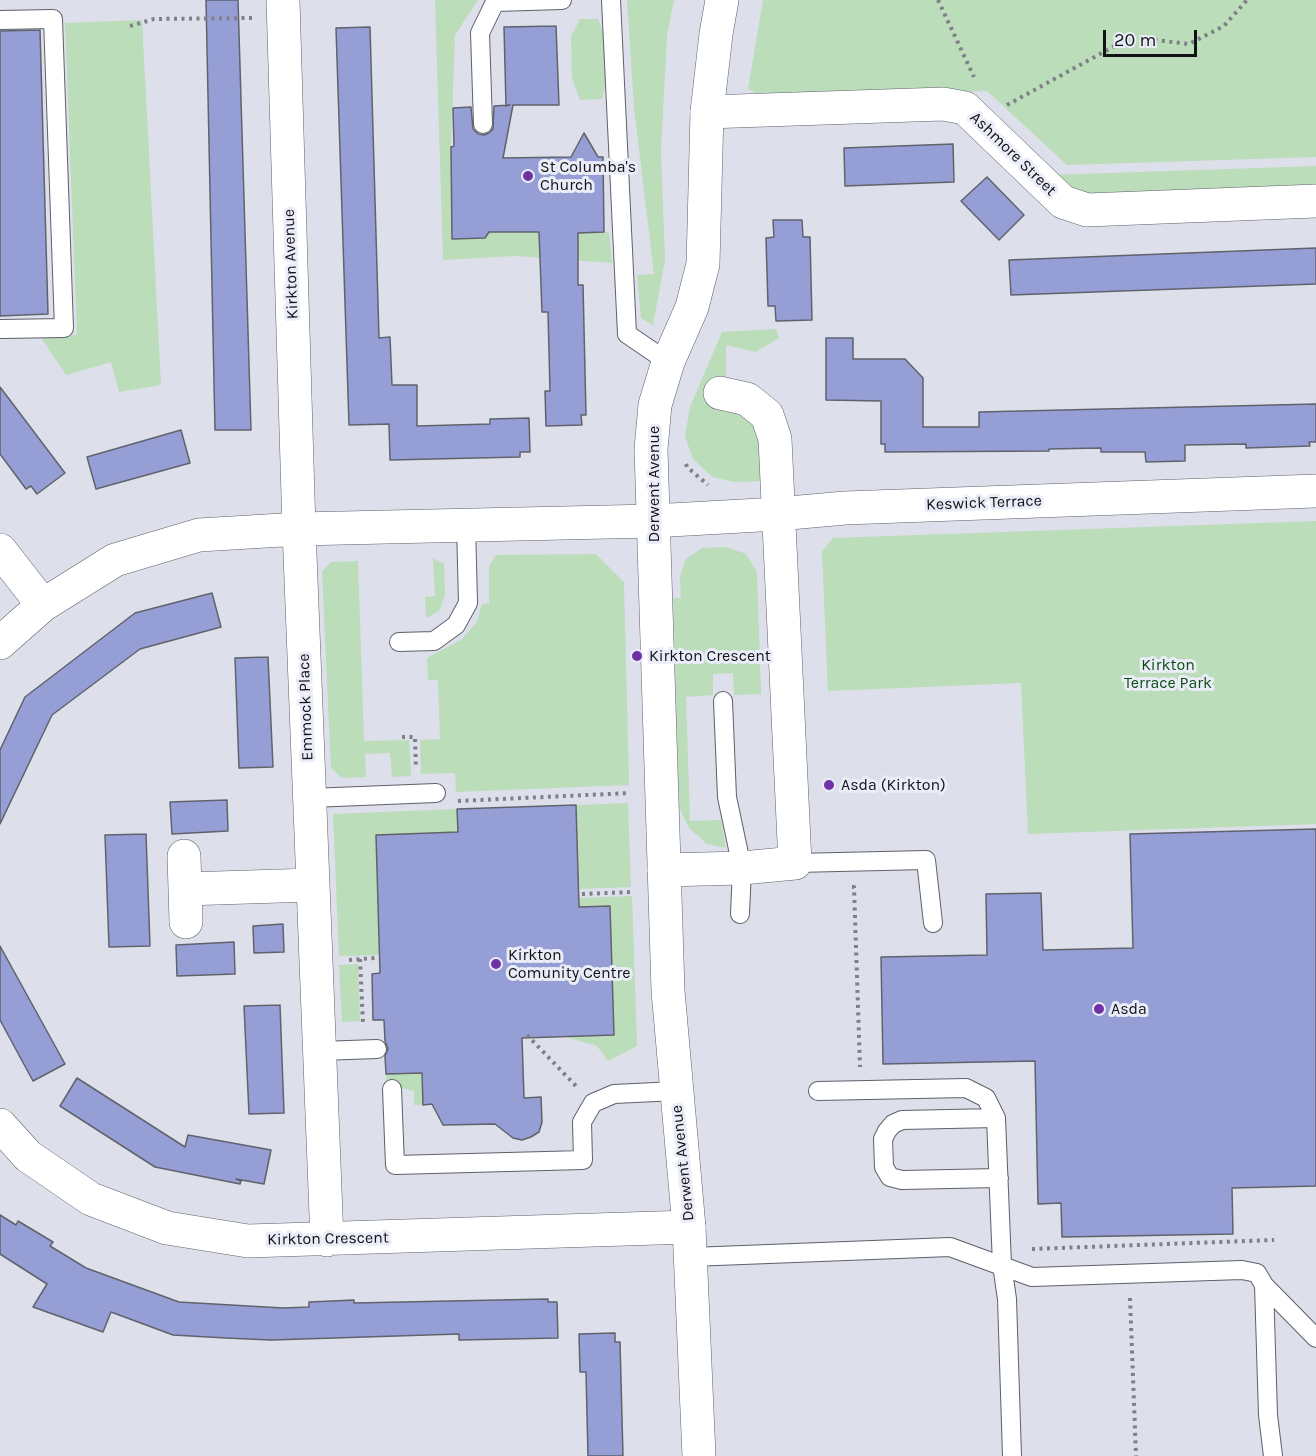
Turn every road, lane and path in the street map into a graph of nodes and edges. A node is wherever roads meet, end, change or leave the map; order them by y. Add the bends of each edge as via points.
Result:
1 (562, 0) edge
2 (611, 0) edge
3 (722, 0) edge
4 (938, 0) edge
5 (1246, 0) edge
6 (283, 9) edge
7 (0, 20) edge
8 (130, 26) dead end
9 (977, 83) dead end
10 (707, 112) junction
11 (980, 121) junction
12 (483, 124) dead end
13 (1316, 201) edge
14 (0, 329) edge
15 (668, 362) junction
16 (720, 393) dead end
17 (684, 458) dead end
18 (718, 488) dead end
19 (1316, 491) edge
20 (778, 514) junction
21 (652, 521) junction
22 (466, 525) junction
23 (299, 529) junction
24 (0, 550) edge
25 (43, 605) junction
26 (399, 642) dead end
27 (0, 643) edge
28 (723, 701) dead end
29 (402, 737) dead end
30 (661, 792) junction
31 (417, 794) junction
32 (436, 794) joint
33 (310, 798) junction
34 (184, 856) dead end
35 (795, 862) junction
36 (742, 868) junction
37 (664, 880) junction
38 (312, 885) junction
39 (185, 889) junction
40 (582, 894) dead end
41 (740, 914) dead end
42 (186, 922) dead end
43 (933, 923) dead end
44 (360, 959) dead end
45 (527, 1035) dead end
46 (370, 1049) joint
47 (320, 1051) junction
48 (392, 1089) dead end
49 (676, 1091) junction
50 (818, 1091) dead end
51 (593, 1104) junction
52 (996, 1118) junction
53 (0, 1125) edge
54 (999, 1178) junction
55 (327, 1239) junction
56 (690, 1242) junction
57 (1128, 1245) dead end
58 (1002, 1265) junction
59 (1129, 1274) junction
60 (1264, 1285) junction
61 (1316, 1338) edge
62 (699, 1456) edge
63 (1012, 1456) edge
64 (1136, 1456) edge
65 (1273, 1456) edge

1 - 12 lane via 495,2 480,33
2 - 15 lane via 627,334
3 - 10 street, Derwent Avenue
4 - 9 path
5 - 11 path via 1224,26 1189,44 1131,37
6 - 8 path via 154,20
6 - 23 street, Kirkton Avenue
7 - 14 lane via 53,19 64,328
10 - 11 street, Ashmore Street via 942,104 965,108
10 - 15 street, Derwent Avenue via 703,264 692,307
11 - 13 street, Ashmore Street via 1063,202 1088,210
15 - 21 street, Derwent Avenue via 655,405
16 - 20 street via 747,399 767,416 775,439
17 - 18 path via 687,467 709,486
19 - 20 street, Keswick Terrace via 845,508
20 - 21 street, Keswick Terrace
20 - 35 street
21 - 22 street
21 - 30 street, Derwent Avenue
22 - 23 street
22 - 26 lane via 468,603 456,625 434,640
23 - 25 street via 199,535 115,560
23 - 33 street, Emmock Place
24 - 25 street
25 - 27 street
28 - 36 lane via 727,797
29 - 31 path via 415,737
30 - 32 path via 454,801
30 - 37 street, Derwent Avenue
31 - 32 lane
31 - 33 lane
33 - 38 street, Emmock Place
34 - 39 street
35 - 36 street
35 - 43 lane via 926,860
36 - 37 street
36 - 41 lane
37 - 40 path
37 - 49 street, Derwent Avenue
38 - 39 street
38 - 47 street, Emmock Place
39 - 42 street
44 - 46 path
45 - 51 path
46 - 47 lane
47 - 55 street, Emmock Place
48 - 51 lane via 395,1165 584,1160 582,1122
49 - 51 lane via 614,1094
49 - 56 street, Derwent Avenue
50 - 52 lane via 966,1088 986,1098
52 - 54 lane
52 - 54 lane via 902,1120 886,1131 884,1167 890,1177 902,1180
53 - 55 street, Kirkton Crescent via 28,1156 91,1199 167,1228 248,1240
54 - 58 lane
55 - 56 street, Kirkton Crescent
56 - 58 lane via 950,1247
56 - 62 street, Derwent Avenue
57 - 59 path
58 - 59 lane via 1032,1277
58 - 63 lane via 1007,1299
59 - 60 lane via 1242,1270 1257,1273
59 - 64 path
60 - 61 lane
60 - 65 lane

